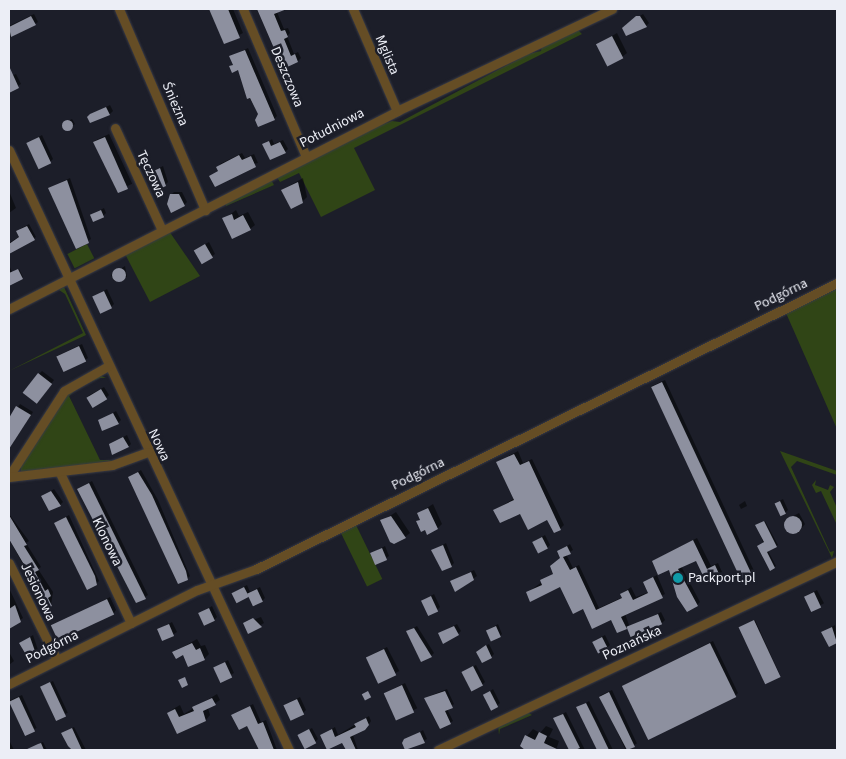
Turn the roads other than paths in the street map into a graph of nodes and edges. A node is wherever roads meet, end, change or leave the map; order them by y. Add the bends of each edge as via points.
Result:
1 (118, 9) edge
2 (243, 9) edge
3 (353, 9) edge
4 (612, 9) edge
5 (397, 111) junction
6 (115, 128) dead end
7 (9, 150) edge
8 (306, 157) junction
9 (205, 210) junction
10 (162, 230) junction
11 (68, 278) junction
12 (837, 283) edge
13 (9, 309) edge
14 (108, 366) junction
15 (148, 452) junction
16 (60, 473) junction
17 (9, 477) edge
18 (837, 561) edge
19 (9, 563) edge
20 (209, 585) junction
21 (131, 623) junction
22 (57, 660) junction
23 (9, 684) edge
24 (289, 750) edge
25 (438, 750) edge

1 - 9 street, Śnieżna
2 - 8 street, Deszczowa
3 - 5 street, Mglista
4 - 5 street, Południowa
5 - 8 street, Południowa
6 - 10 street, Tęczowa
7 - 11 street, Nowa
8 - 9 street, Południowa
9 - 10 street, Południowa
10 - 11 street, Południowa
11 - 13 street, Południowa
11 - 14 street, Nowa
12 - 20 street, Podgórna via 256,569
14 - 15 street, Nowa
14 - 17 street via 64,391
15 - 16 street via 120,463
15 - 20 street, Nowa
16 - 17 street
16 - 21 street, Klonowa
18 - 25 street, Poznańska
19 - 22 street, Jesionowa
20 - 21 street, Podgórna
20 - 24 street, Nowa
21 - 22 street, Podgórna
22 - 23 street, Podgórna

